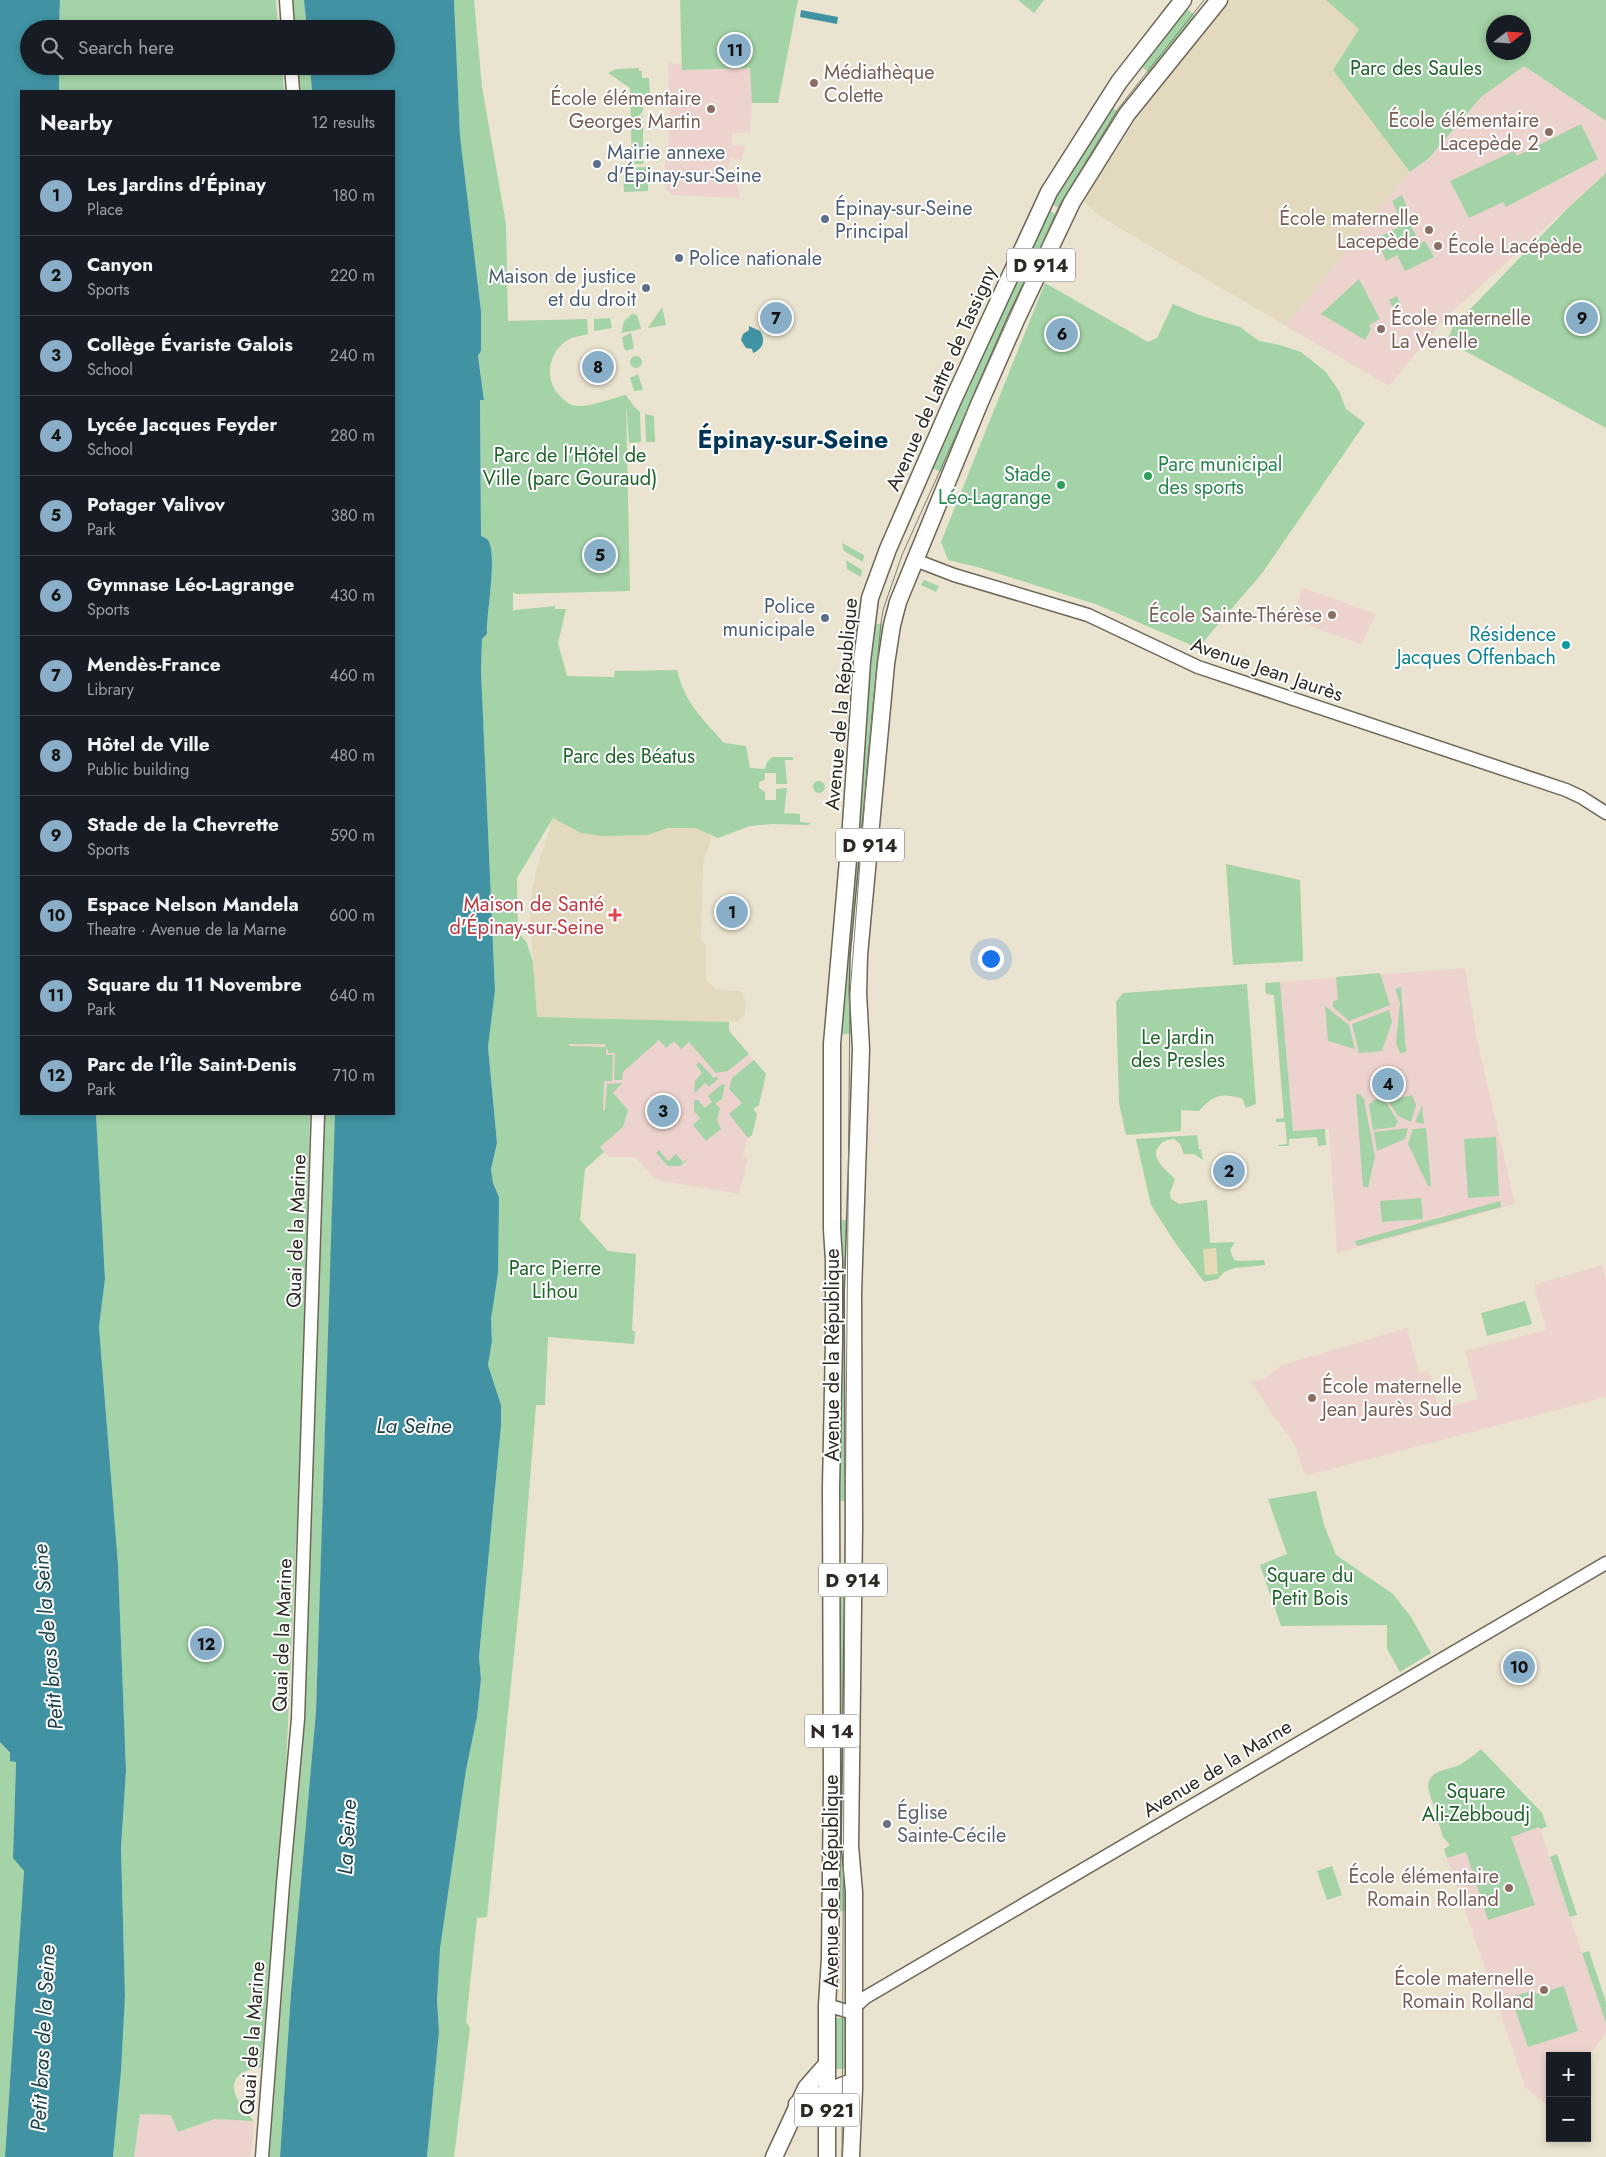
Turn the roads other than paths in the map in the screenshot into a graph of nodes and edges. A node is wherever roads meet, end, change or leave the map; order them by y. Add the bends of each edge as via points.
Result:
1 (286, 0) edge
2 (1183, 0) edge
3 (1219, 0) edge
4 (287, 20) edge
5 (292, 75) edge
6 (293, 90) edge
7 (888, 548) joint
8 (915, 560) junction
9 (1606, 813) edge
10 (318, 1115) edge
11 (1606, 1563) edge
12 (832, 1675) joint
13 (827, 2006) junction
14 (853, 2013) junction
15 (827, 2064) junction
16 (854, 2081) junction
17 (827, 2093) junction
18 (797, 2104) junction
19 (262, 2157) edge
20 (774, 2157) edge
21 (827, 2157) edge
22 (851, 2157) edge

1 - 4 street
2 - 7 main road, Avenue de Lattre de Tassigny / D 914 via 1119,82 1050,192 952,400
3 - 8 main road, D 914 via 1127,114 1072,202 1008,338
5 - 6 street
7 - 12 main road, Avenue de la République / D 914 via 870,598 862,661 832,1044
8 - 9 street, Avenue Jean Jaurès via 1088,615 1202,668 1566,790
8 - 14 main road, Avenue de la République / D 914 via 894,611 886,664 859,955 861,1049 853,1293 850,1846 854,1892
10 - 19 street, Quai de la Marine via 298,1719
11 - 14 street, Avenue de la Marne via 866,1997
12 - 13 main road, Avenue de la République / N 14
13 - 14 street
13 - 15 main road, Avenue de la République
14 - 16 main road, Avenue de la République / D 914
15 - 17 main road, D 921
15 - 18 main road
16 - 17 main road
16 - 22 main road, Avenue de la République / D 921
17 - 18 main road
17 - 21 main road, D 921
18 - 20 main road

